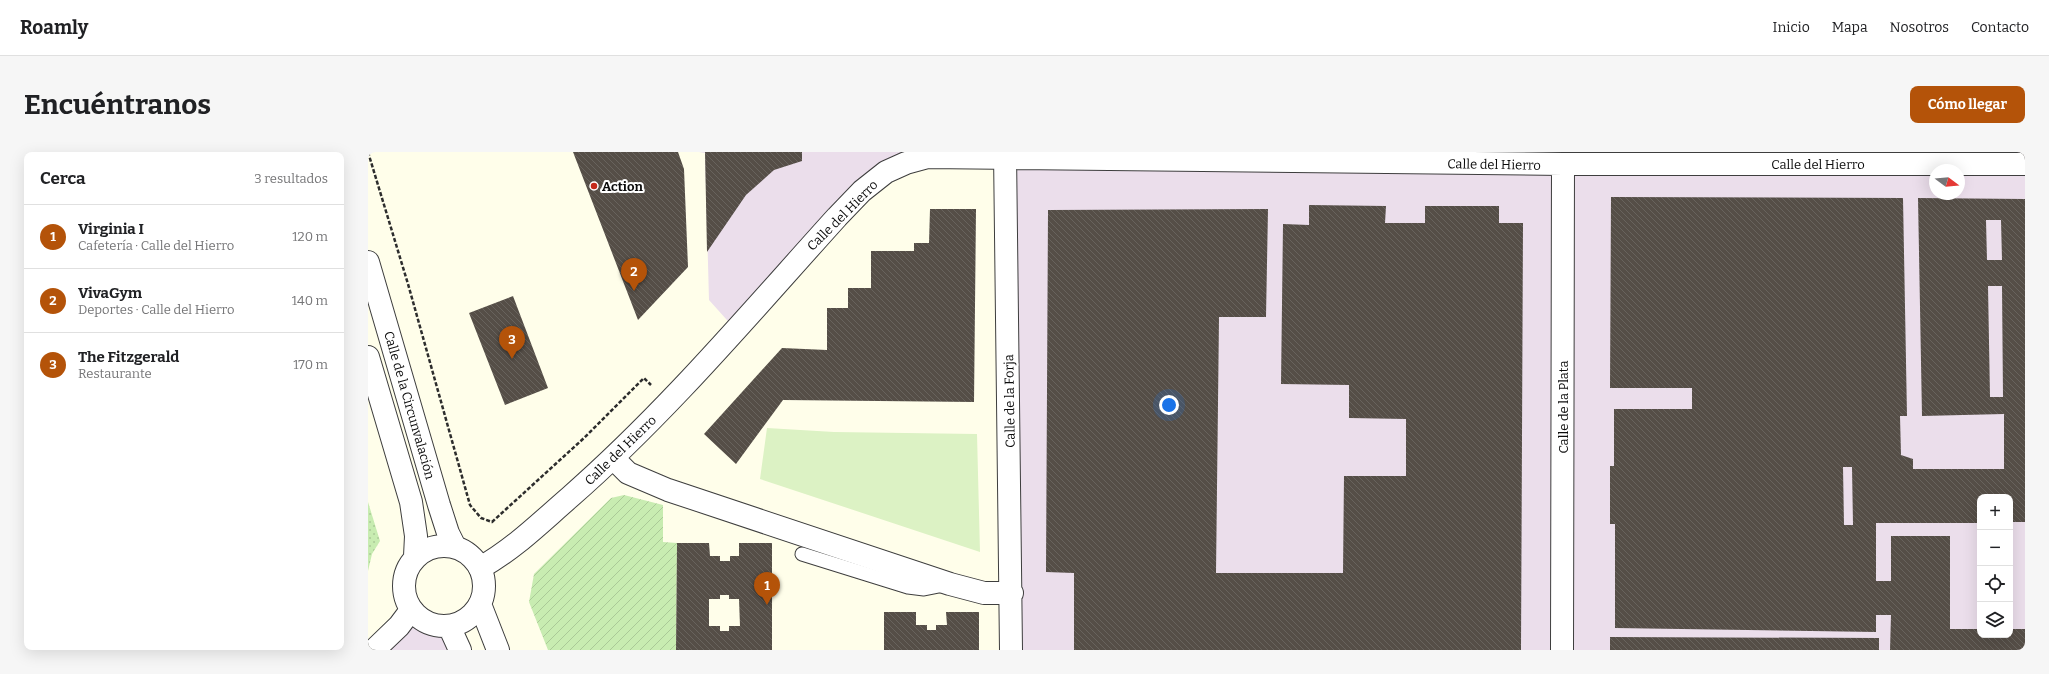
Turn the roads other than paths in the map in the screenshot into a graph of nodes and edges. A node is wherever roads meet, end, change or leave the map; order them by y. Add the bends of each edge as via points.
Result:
1 (1005, 155) edge
2 (1563, 164) junction
3 (2025, 164) edge
4 (368, 262) edge
5 (368, 357) edge
6 (614, 459) junction
7 (455, 547) junction
8 (802, 554) dead end
9 (415, 556) junction
10 (480, 568) junction
11 (950, 584) junction
12 (1012, 593) junction
13 (480, 604) junction
14 (411, 610) junction
15 (449, 626) junction
16 (374, 650) edge
17 (460, 650) edge
18 (498, 650) edge
19 (1011, 650) edge
20 (1562, 650) edge

1 - 2 street, Calle del Hierro via 1062,160
1 - 6 street, Calle del Hierro via 928,158 906,163 886,172 862,191 837,217
1 - 12 street, Calle de la Forja
2 - 3 street, Calle del Hierro
2 - 20 street, Calle de la Plata
4 - 7 street, Calle de la Circunvalación via 438,505
5 - 9 street, Calle de la Circunvalación via 411,502 416,536
6 - 10 street, Calle del Hierro via 512,547
6 - 11 street via 628,473 668,490
7 - 9 street via 434,546
7 - 10 street via 473,558
8 - 11 lane via 908,587 924,589
9 - 14 street via 403,581 405,597
10 - 13 street via 484,590
11 - 12 street via 984,593
12 - 19 street, Calle de la Forja
13 - 15 street via 467,619
13 - 18 street
14 - 15 street via 428,623
14 - 16 street via 400,626
15 - 17 street

